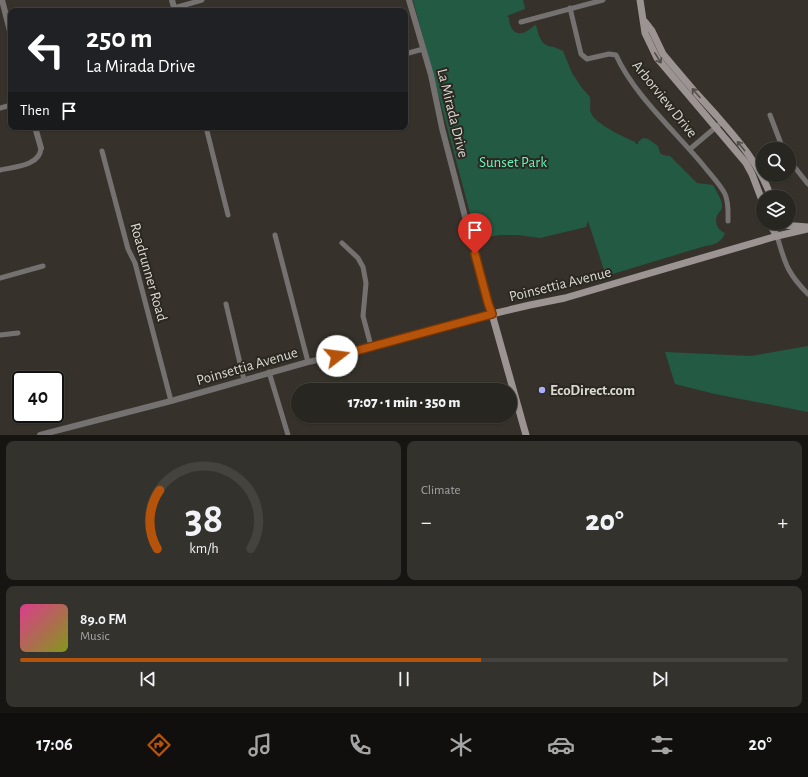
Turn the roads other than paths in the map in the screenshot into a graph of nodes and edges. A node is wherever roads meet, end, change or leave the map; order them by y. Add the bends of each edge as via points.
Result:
1 (2, 0) edge
2 (202, 0) edge
3 (409, 0) edge
4 (603, 0) edge
5 (640, 0) edge
6 (177, 8) edge
7 (570, 8) junction
8 (521, 22) dead end
9 (644, 22) junction
10 (8, 24) edge
11 (423, 49) junction
12 (408, 53) edge
13 (770, 115) dead end
14 (722, 122) junction
15 (714, 127) junction
16 (37, 130) edge
17 (207, 130) edge
18 (780, 142) edge
19 (40, 148) joint
20 (690, 150) junction
21 (102, 151) dead end
22 (756, 164) edge
23 (796, 169) edge
24 (0, 170) edge
25 (808, 184) edge
26 (758, 190) edge
27 (228, 216) dead end
28 (728, 221) dead end
29 (796, 227) edge
30 (808, 228) edge
31 (773, 230) edge
32 (778, 230) edge
33 (469, 232) dead end
34 (274, 235) dead end
35 (777, 236) junction
36 (342, 243) dead end
37 (475, 254) dead end
38 (43, 266) dead end
39 (0, 278) edge
40 (808, 294) edge
41 (226, 304) dead end
42 (492, 314) junction
43 (18, 333) dead end
44 (0, 335) edge
45 (371, 346) junction
46 (308, 362) junction
47 (269, 372) junction
48 (244, 380) junction
49 (171, 400) junction
50 (40, 435) edge
51 (288, 435) edge
52 (526, 435) edge

1 - 10 street
2 - 6 street
3 - 11 street, La Mirada Drive
4 - 7 street
5 - 9 main road
7 - 8 street
7 - 20 street, Arborview Drive via 581,54 587,59 616,55 638,91
14 -> 9 main road via 663,54 652,31
9 -> 15 main road via 645,33 657,58
11 - 12 street
11 - 33 street, La Mirada Drive
13 - 18 street
14 - 15 street, Arborview Drive
22 -> 14 main road
15 - 20 street, Arborview Drive
15 - 26 main road via 746,163
16 - 19 street
17 - 27 street
19 - 24 street via 33,162
20 - 28 street, Arborview Drive via 725,195 729,206
21 - 49 street, Roadrunner Road
23 - 25 street
29 - 30 main road
30 - 35 main road, Poinsettia Avenue
31 - 35 main road
32 - 35 main road
34 - 46 street
35 - 40 street via 786,266 794,280
35 - 42 main road, Poinsettia Avenue via 565,298
36 - 45 street via 358,258 363,267 366,283 363,316
37 - 42 street
38 - 39 street
41 - 48 street
42 - 45 street, Poinsettia Avenue
42 - 52 main road
43 - 44 street
45 - 46 street, Poinsettia Avenue
46 - 47 street, Poinsettia Avenue
47 - 48 street, Poinsettia Avenue
47 - 51 street
48 - 49 street, Poinsettia Avenue
49 - 50 street, Poinsettia Avenue

